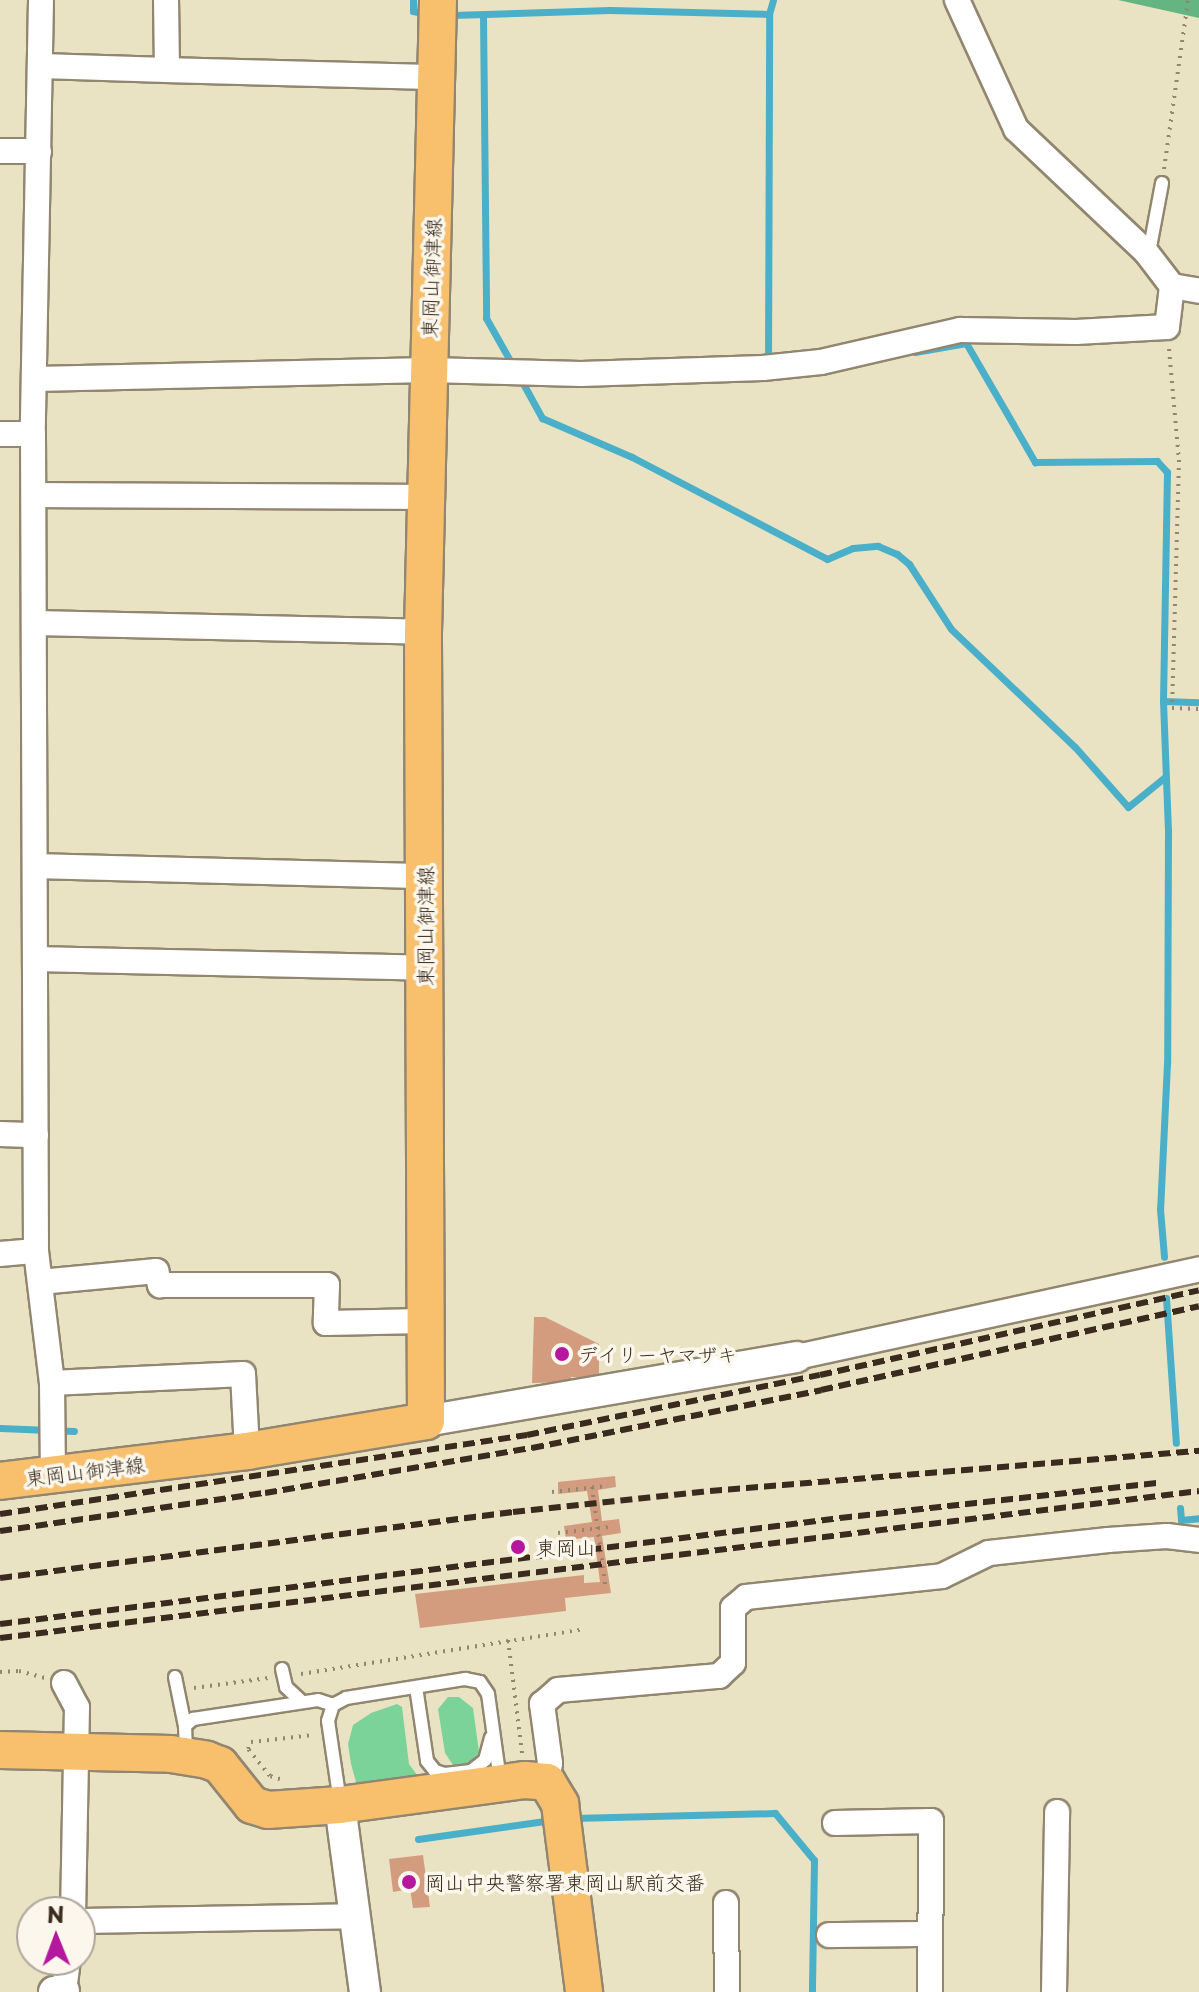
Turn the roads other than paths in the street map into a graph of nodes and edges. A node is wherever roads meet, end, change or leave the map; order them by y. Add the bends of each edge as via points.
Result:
1 (41, 0) edge
2 (166, 0) edge
3 (438, 0) edge
4 (957, 0) edge
5 (41, 66) junction
6 (167, 70) junction
7 (437, 77) junction
8 (0, 151) edge
9 (39, 152) junction
10 (1162, 183) road end
11 (1146, 252) junction
12 (1172, 286) junction
13 (1199, 291) edge
14 (428, 370) junction
15 (36, 379) junction
16 (0, 434) edge
17 (33, 434) junction
18 (35, 495) junction
19 (425, 497) junction
20 (36, 623) junction
21 (423, 632) junction
22 (36, 866) junction
23 (425, 876) junction
24 (35, 959) junction
25 (425, 968) junction
26 (0, 1134) edge
27 (36, 1135) junction
28 (36, 1251) junction
29 (0, 1254) edge
30 (1199, 1269) edge
31 (40, 1282) junction
32 (424, 1321) junction
33 (797, 1357) joint
34 (52, 1383) junction
35 (426, 1421) junction
36 (247, 1451) junction
37 (53, 1474) junction
38 (0, 1481) edge
39 (1199, 1540) edge
40 (282, 1672) road end
41 (175, 1677) dead end
42 (64, 1683) road end
43 (416, 1687) junction
44 (305, 1701) junction
45 (333, 1705) junction
46 (493, 1731) junction
47 (186, 1742) junction
48 (0, 1750) edge
49 (77, 1753) junction
50 (547, 1782) junction
51 (501, 1783) junction
52 (340, 1805) junction
53 (1057, 1812) dead end
54 (835, 1823) dead end
55 (73, 1896) edge
56 (726, 1903) dead end
57 (355, 1916) junction
58 (96, 1921) edge
59 (929, 1934) junction
60 (829, 1935) dead end
61 (365, 1992) edge
62 (584, 1992) edge
63 (727, 1992) edge
64 (930, 1992) edge
65 (1054, 1992) edge

1 - 5 street
2 - 6 street
3 - 7 main road, 東岡山御津線
4 - 11 street via 1016,129
5 - 6 street
5 - 9 street
6 - 7 street
7 - 14 main road, 東岡山御津線
8 - 9 street
9 - 15 street
10 - 11 lane
11 - 12 street
12 - 13 street
12 - 14 street via 1167,327 960,330 821,362 771,367 581,374
14 - 15 street
14 - 19 main road, 東岡山御津線
15 - 17 street
16 - 17 street
17 - 18 street
18 - 19 street
18 - 20 street
19 - 21 main road, 東岡山御津線
20 - 21 street
20 - 22 street
21 - 23 main road, 東岡山御津線
22 - 23 street
22 - 24 street
23 - 25 main road, 東岡山御津線
24 - 25 street
24 - 27 street
25 - 32 main road, 東岡山御津線
26 - 27 street
27 - 28 street
28 - 29 street
28 - 31 street
30 - 33 street
31 - 32 street via 156,1271 160,1285 327,1285 326,1323
31 - 34 street
32 - 35 main road, 東岡山御津線
33 - 35 street
34 - 36 street via 243,1374
34 - 37 street
35 - 36 main road, 東岡山御津線
36 - 37 main road, 東岡山御津線
37 - 38 main road, 東岡山御津線
39 - 50 street via 1167,1536 989,1553 942,1576 746,1597 733,1608 733,1663 719,1676 558,1690 542,1704 550,1763
40 - 44 lane via 286,1687
41 - 47 lane
42 - 49 street via 77,1707
43 - 45 lane via 346,1698
43 - 46 lane via 465,1679 480,1682 488,1694
43 - 46 lane via 427,1761 435,1771 471,1771 485,1760
44 - 45 lane
44 - 47 lane via 193,1719
45 - 52 lane via 328,1721
46 - 51 lane
47 - 49 main road
47 - 52 main road via 220,1765 244,1799 260,1808
48 - 49 main road
49 - 55 street
50 - 51 main road
50 - 62 main road via 560,1804
51 - 52 main road
52 - 57 street
53 - 65 street
54 - 59 street via 931,1821
56 - 63 street
57 - 58 street
57 - 61 street
59 - 60 street
59 - 64 street

